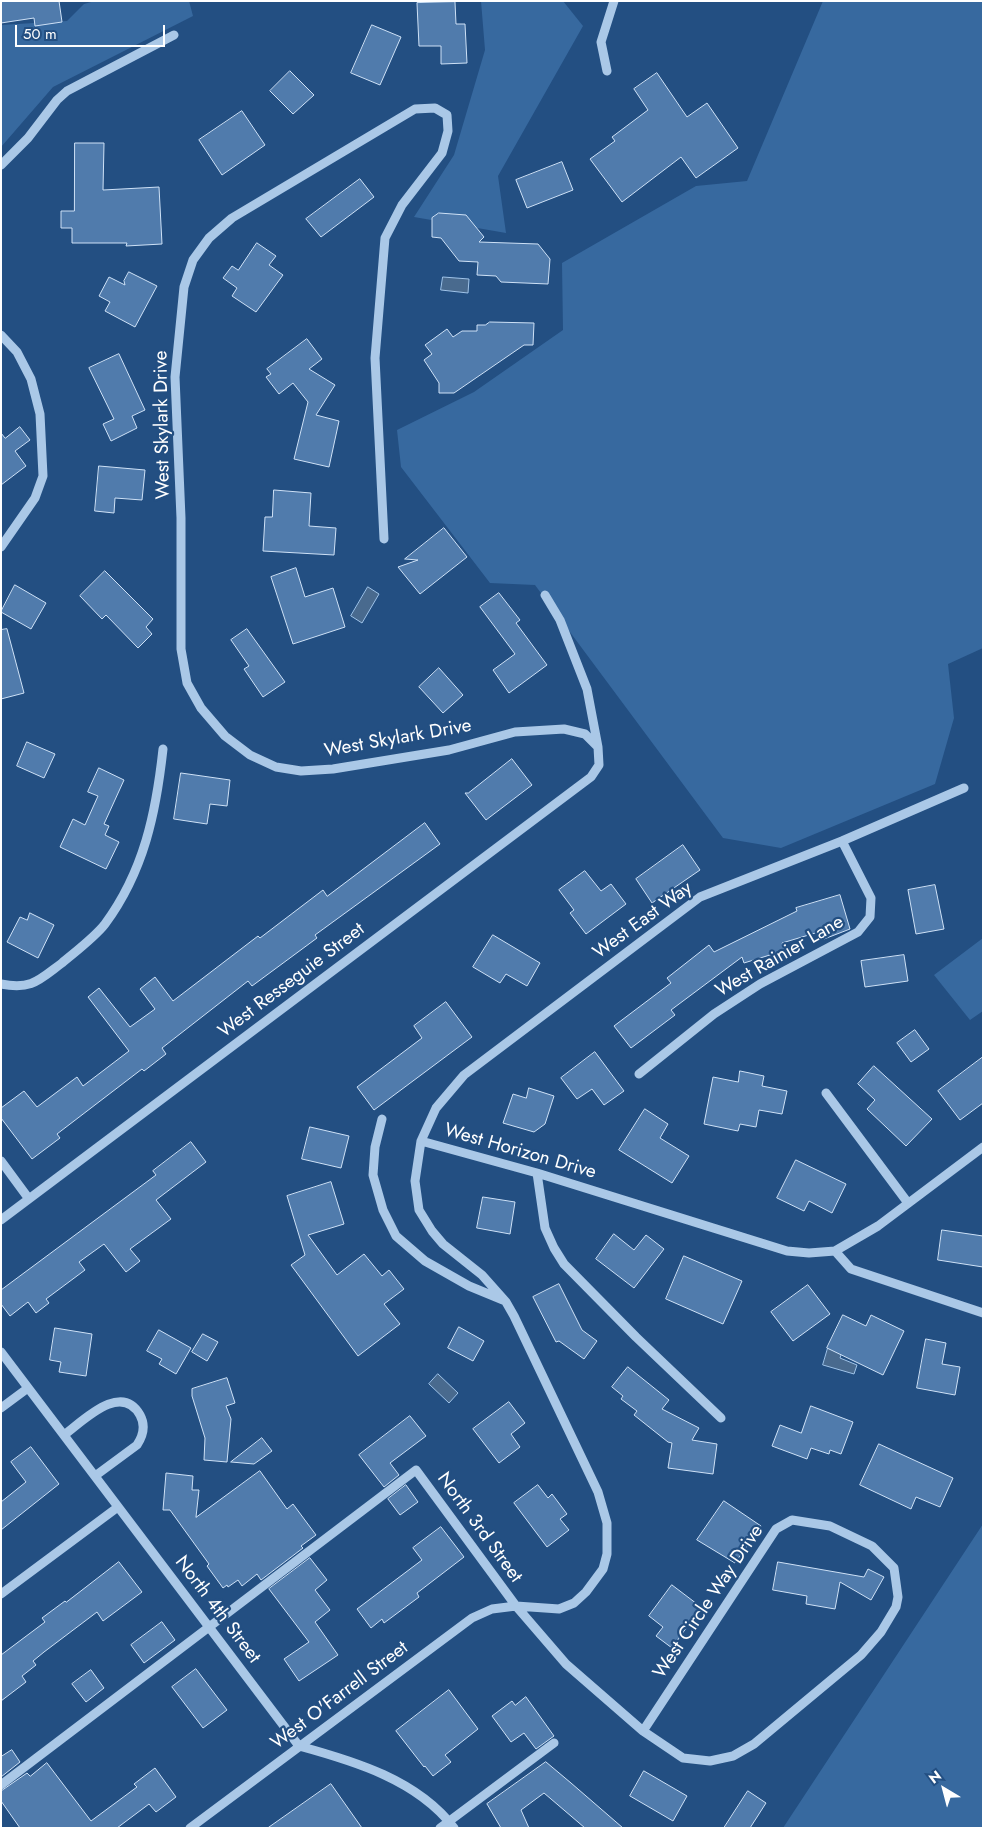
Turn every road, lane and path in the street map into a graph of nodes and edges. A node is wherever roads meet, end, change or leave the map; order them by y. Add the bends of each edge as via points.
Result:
1 (614, 1) edge
2 (174, 35) dead end
3 (607, 71) dead end
4 (1, 165) edge
5 (1, 335) edge
6 (384, 539) dead end
7 (1, 547) edge
8 (545, 596) dead end
9 (598, 747) junction
10 (164, 749) dead end
11 (964, 788) dead end
12 (842, 841) junction
13 (1, 984) edge
14 (639, 1074) dead end
15 (826, 1093) dead end
16 (382, 1119) dead end
17 (421, 1140) junction
18 (983, 1147) edge
19 (1, 1161) edge
20 (537, 1173) junction
21 (29, 1199) junction
22 (908, 1203) junction
23 (1, 1220) edge
24 (835, 1251) junction
25 (506, 1302) junction
26 (983, 1313) edge
27 (1, 1352) edge
28 (28, 1388) junction
29 (1, 1408) edge
30 (721, 1418) dead end
31 (64, 1435) junction
32 (95, 1476) junction
33 (118, 1507) junction
34 (1, 1594) edge
35 (516, 1606) junction
36 (209, 1627) junction
37 (642, 1731) junction
38 (554, 1743) dead end
39 (299, 1746) junction
40 (1, 1785) edge
41 (451, 1824) edge
42 (190, 1828) edge
43 (440, 1828) edge

1 - 3 street via 601,42
2 - 4 street via 67,91
5 - 7 street via 17,352 31,379 40,414 43,476 35,498
6 - 9 street, West Skylark Drive via 375,358 385,238 402,205 442,153 448,131 446,116 435,108 415,109 232,218 209,238 193,260 184,288 175,377 181,518 181,649 187,683 201,708 225,736 250,755 276,767 301,771 333,769 449,750 515,732 564,729 585,734
8 - 9 street via 560,620 587,689
9 - 21 street, West Resseguie Street via 600,764 591,777
10 - 13 street via 149,836 130,882 104,925 41,979 28,986
11 - 12 street, West East Way
12 - 14 street, West Rainier Lane via 871,898 870,917 858,932 760,984 714,1014
12 - 17 street, West East Way via 700,897 464,1074 436,1108
15 - 22 street
16 - 25 street via 373,1175 382,1210 396,1236 425,1261
17 - 20 street, West Horizon Drive
17 - 25 street, West Horizon Drive via 415,1181 419,1210 443,1244 482,1275
18 - 22 street, West Horizon Drive
19 - 21 street
20 - 24 street, West Horizon Drive via 787,1251
20 - 30 street via 545,1228 564,1264
21 - 23 street, West Resseguie Street
22 - 24 street, West Horizon Drive via 878,1226
24 - 26 street via 851,1269
25 - 35 street, West Horizon Drive via 598,1492 607,1523 607,1554 603,1568 574,1603 559,1609
27 - 28 street, North 4th Street
28 - 29 street
28 - 31 street, North 4th Street
31 - 32 street, North 4th Street
31 - 32 street via 106,1404 121,1402 140,1415 143,1427 137,1445
32 - 33 street, North 4th Street
33 - 34 street
33 - 36 street, North 4th Street
35 - 36 street, North 3rd Street via 416,1470
35 - 37 street, West Circle Way Drive via 566,1664
35 - 39 street, West O'Farrell Street via 492,1609 472,1618
36 - 39 street, North 4th Street
36 - 40 street
37 - 37 street, West Circle Way Drive via 683,1758 710,1762 733,1756 754,1744 861,1655 881,1632 896,1607 898,1597 894,1568 872,1546 830,1526 792,1520 776,1529
38 - 41 street
39 - 41 street via 379,1773 425,1799
39 - 42 street, West O'Farrell Street
41 - 43 street

